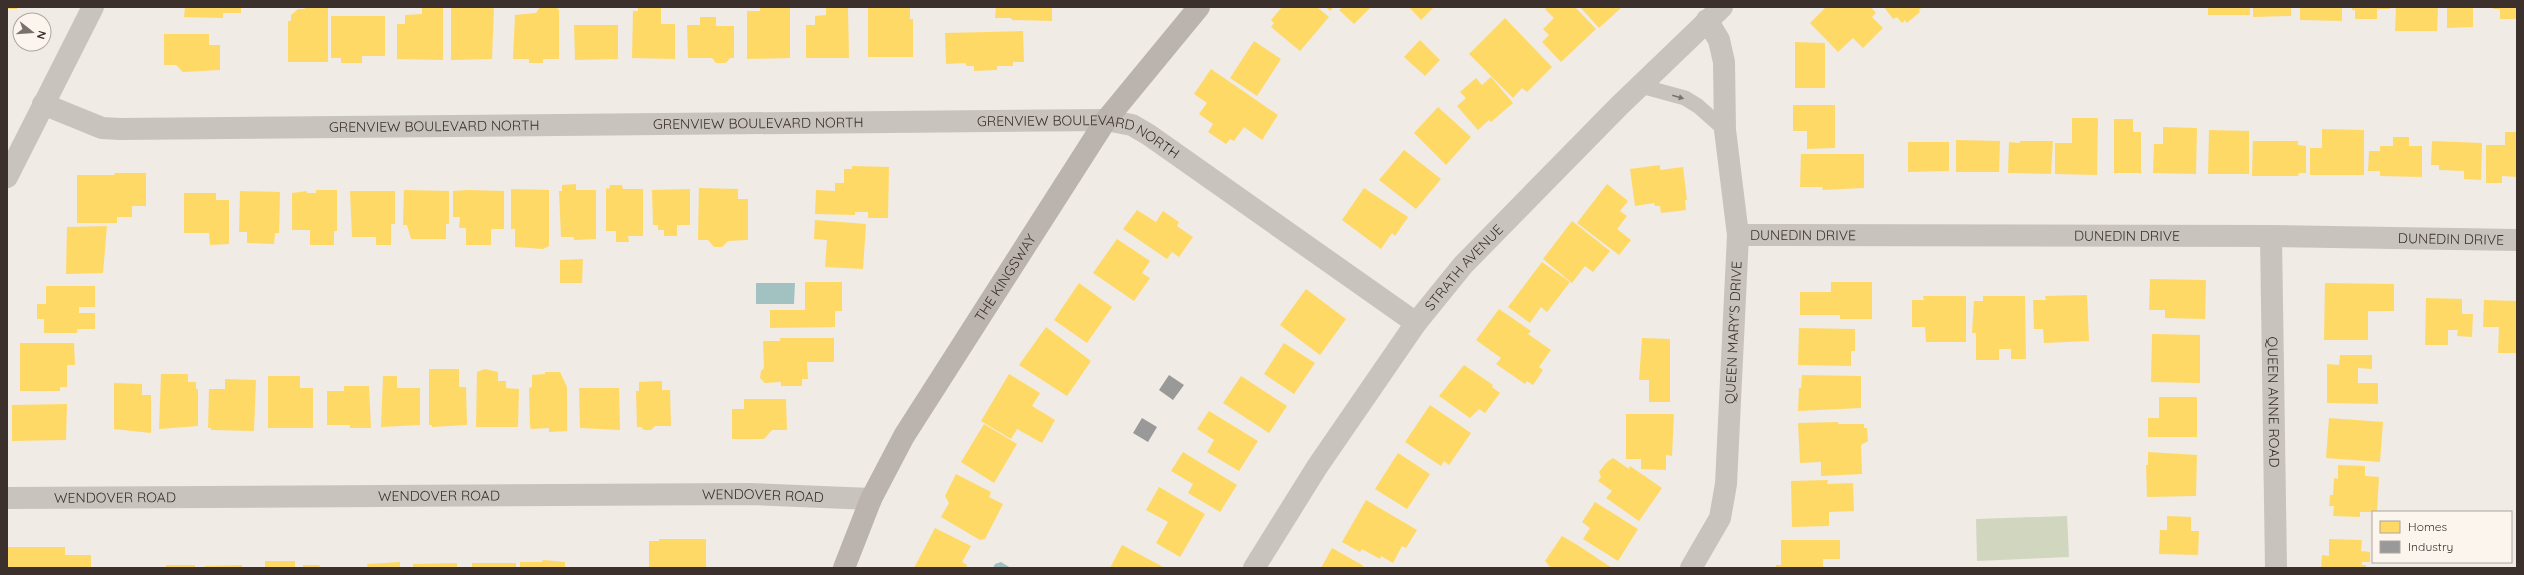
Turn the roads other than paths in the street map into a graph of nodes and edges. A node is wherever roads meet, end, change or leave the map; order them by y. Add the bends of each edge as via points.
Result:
1 (93, 7) edge
2 (1199, 7) edge
3 (1715, 14) edge
4 (1641, 86) junction
5 (43, 104) junction
6 (1106, 120) junction
7 (1725, 130) junction
8 (7, 177) edge
9 (1738, 235) junction
10 (2271, 236) junction
11 (2517, 240) edge
12 (1416, 323) junction
13 (7, 498) edge
14 (871, 499) junction
15 (844, 568) edge
16 (1254, 568) edge
17 (1691, 568) edge
18 (2276, 568) edge

1 - 5 street
2 - 6 street, THE KINGSWAY
3 - 4 street, STRATH AVENUE
3 - 7 street, QUEEN MARY'S DRIVE via 1724,62
4 -> 7 lane via 1685,98
4 - 12 street, STRATH AVENUE via 1463,265
5 - 6 street, GRENVIEW BOULEVARD NORTH via 102,128 120,129
5 - 8 street
6 - 12 street, GRENVIEW BOULEVARD NORTH via 1132,126 1149,135
6 - 14 street, THE KINGSWAY via 904,436
7 - 9 street, QUEEN MARY'S DRIVE
9 - 10 street, DUNEDIN DRIVE
9 - 17 street, QUEEN MARY'S DRIVE via 1726,484 1720,518
10 - 11 street, DUNEDIN DRIVE
10 - 18 street, QUEEN ANNE ROAD
12 - 16 street, STRATH AVENUE via 1309,480
13 - 14 street, WENDOVER ROAD via 750,494
14 - 15 street, THE KINGSWAY

